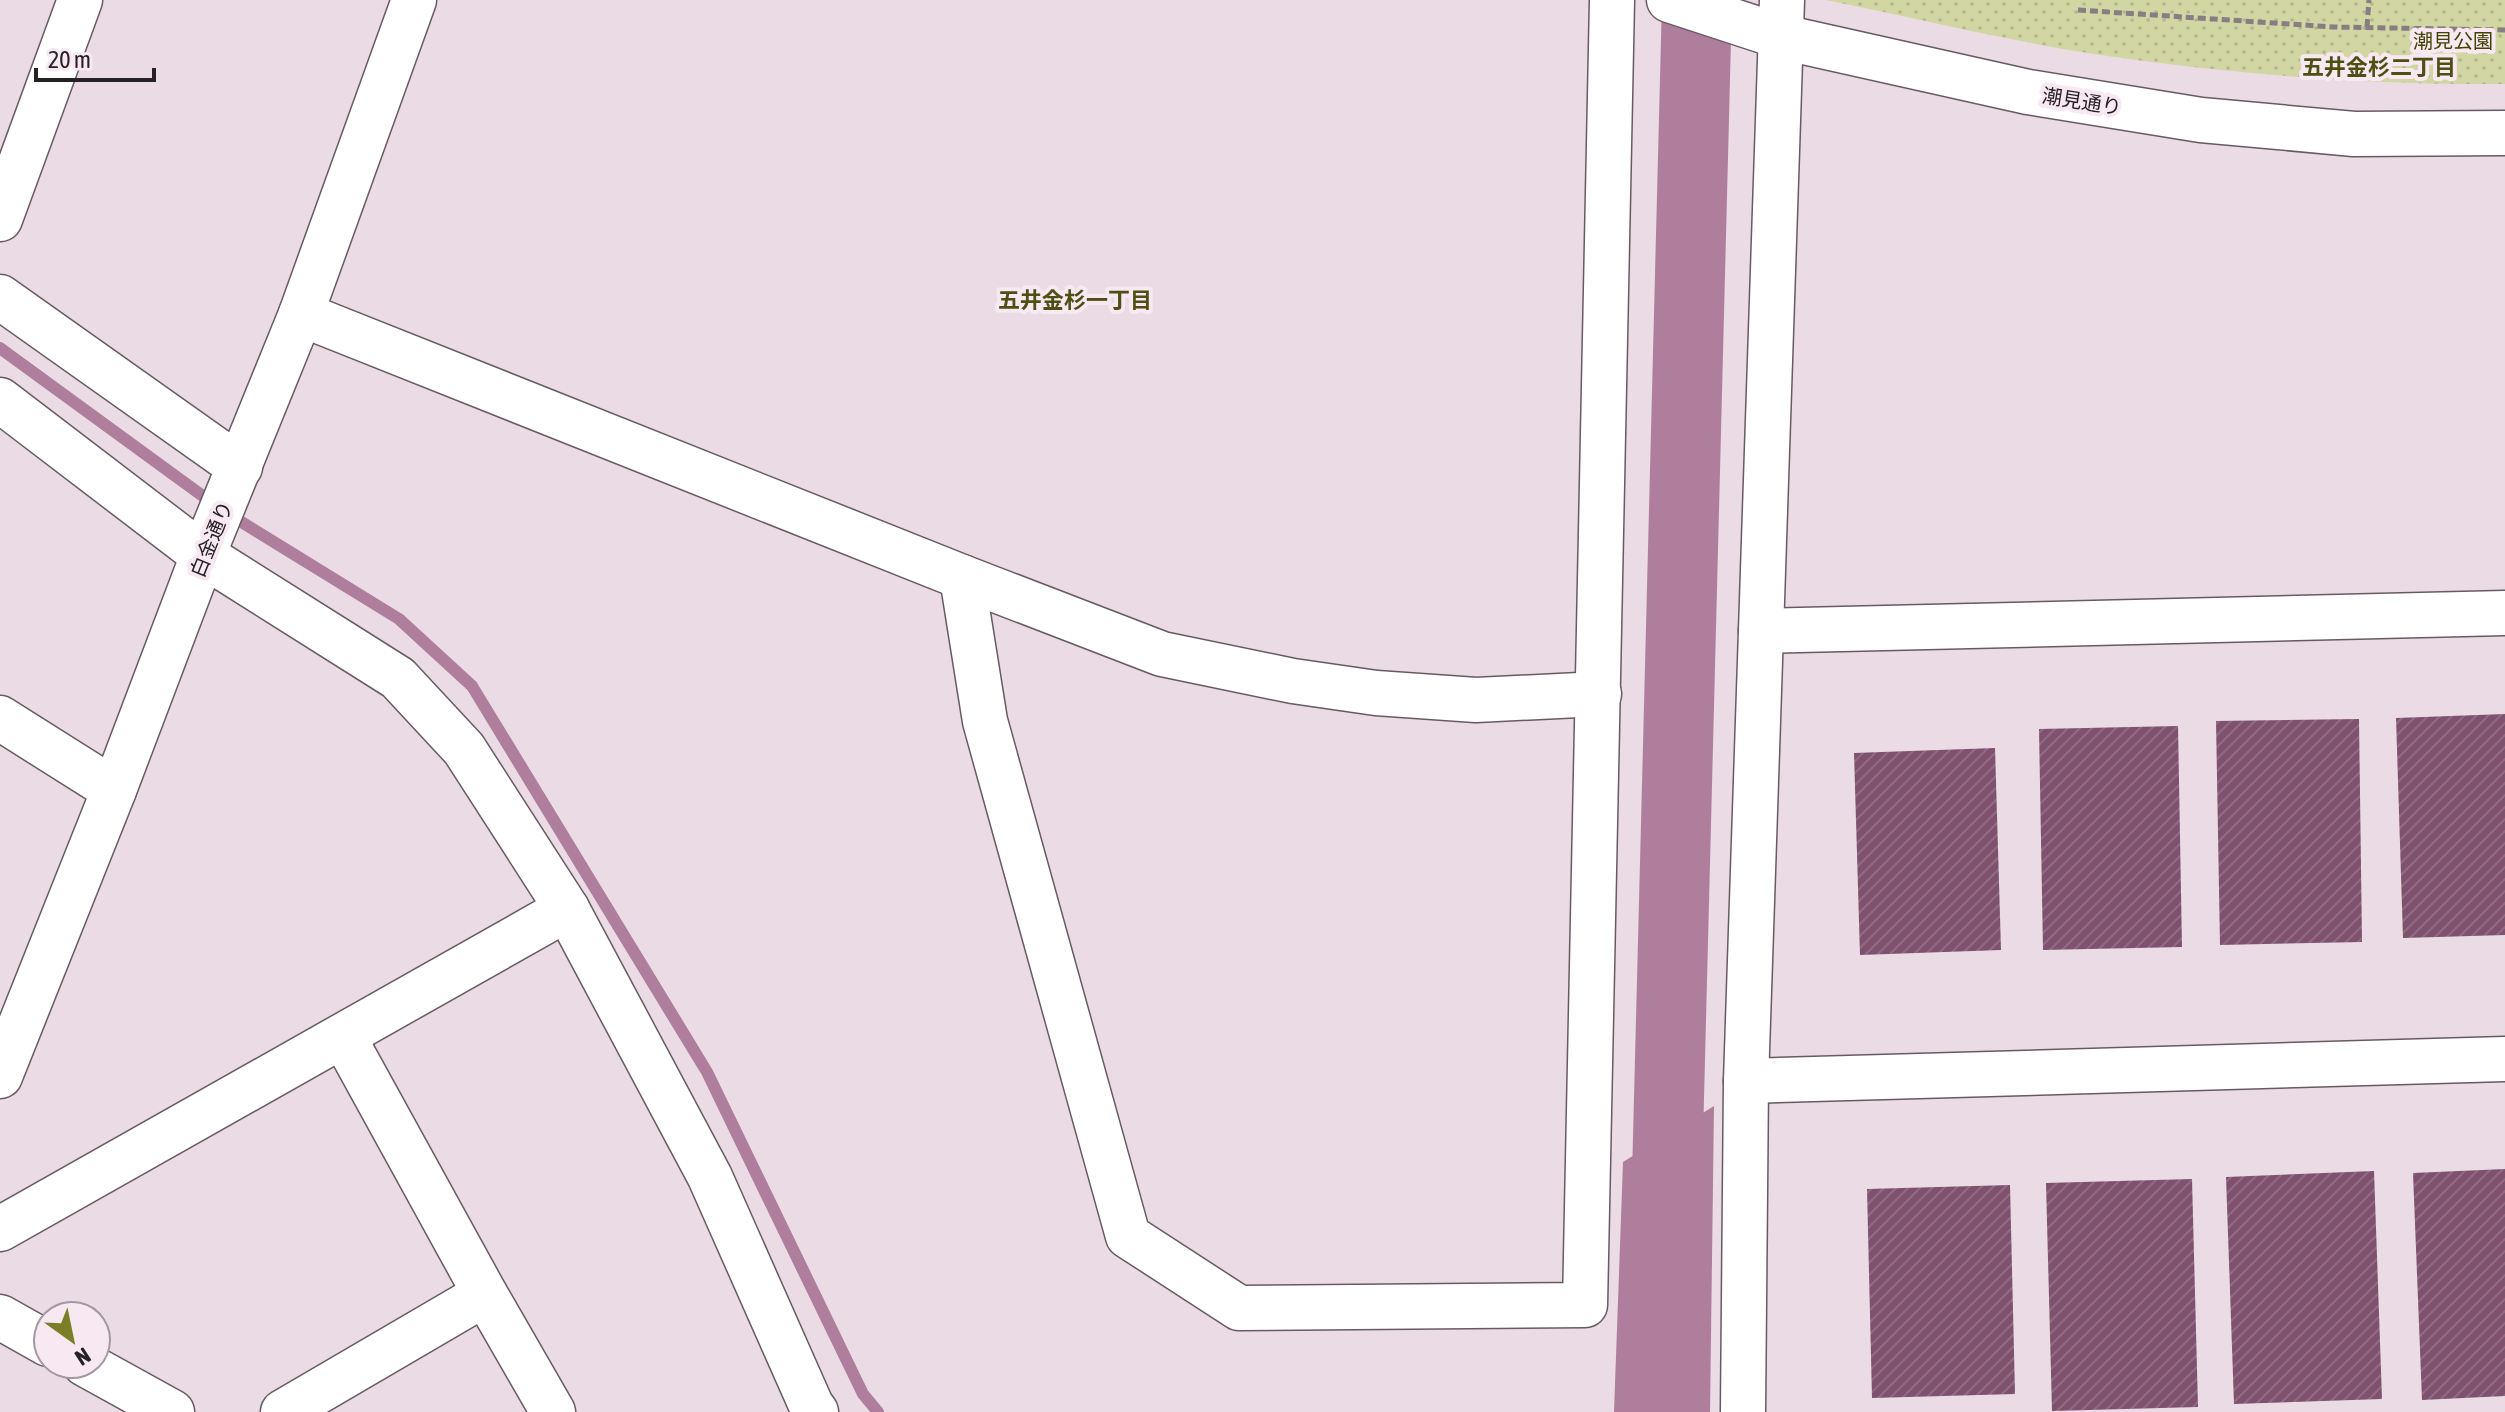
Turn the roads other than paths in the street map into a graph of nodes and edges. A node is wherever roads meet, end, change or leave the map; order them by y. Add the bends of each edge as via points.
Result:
1 (80, 0) edge
2 (414, 0) edge
3 (1612, 0) edge
4 (1669, 0) edge
5 (1782, 18) edge
6 (2505, 133) edge
7 (0, 219) edge
8 (0, 297) edge
9 (301, 314) junction
10 (0, 400) edge
11 (240, 467) junction
12 (203, 555) junction
13 (962, 577) junction
14 (2505, 613) edge
15 (1761, 631) junction
16 (1599, 694) junction
17 (0, 718) edge
18 (114, 790) junction
19 (567, 909) junction
20 (9, 1026) edge
21 (343, 1036) junction
22 (2505, 1059) edge
23 (0, 1076) edge
24 (1746, 1081) junction
25 (0, 1229) edge
26 (485, 1294) junction
27 (0, 1317) edge
28 (32, 1335) edge
29 (112, 1379) edge
30 (808, 1410) edge
31 (172, 1412) edge
32 (283, 1412) edge
33 (553, 1412) edge
34 (1743, 1412) edge

1 - 7 street
2 - 9 street, 白金通り
3 - 16 street
4 - 5 street, 潮見通り
5 - 6 street, 潮見通り via 2028,92 2201,120 2354,134
5 - 15 street
8 - 11 street
9 - 11 street, 白金通り
9 - 13 street
10 - 12 street
11 - 12 street, 白金通り
12 - 18 street, 白金通り
12 - 19 street via 398,678 464,749
13 - 16 street via 1162,654 1293,681 1476,700
13 - 16 street via 985,721 1128,1236 1239,1308 1585,1305
14 - 15 street
15 - 24 street
17 - 18 street
18 - 20 street, 白金通り
19 - 21 street
19 - 30 street via 710,1177
20 - 23 street, 白金通り
21 - 25 street
21 - 26 street
22 - 24 street
24 - 34 street
26 - 32 street
26 - 33 street
27 - 28 street
29 - 31 street

